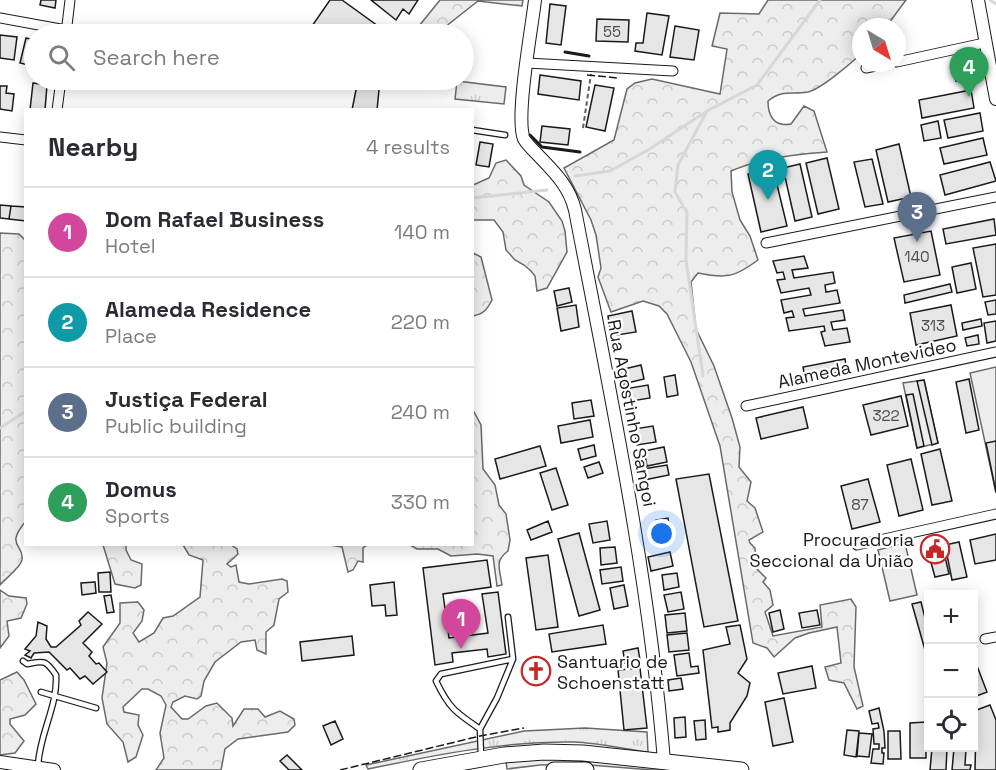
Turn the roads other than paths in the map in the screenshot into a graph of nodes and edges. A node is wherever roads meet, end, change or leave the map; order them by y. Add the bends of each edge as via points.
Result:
1 (70, 0) edge
2 (535, 0) edge
3 (978, 0) edge
4 (0, 18) edge
5 (28, 24) edge
6 (67, 24) edge
7 (984, 43) junction
8 (906, 60) edge
9 (527, 63) junction
10 (672, 71) dead end
11 (60, 90) edge
12 (996, 99) edge
13 (57, 108) edge
14 (474, 130) edge
15 (505, 135) dead end
16 (0, 137) edge
17 (24, 140) edge
18 (996, 197) edge
19 (766, 243) dead end
20 (996, 352) edge
21 (746, 406) dead end
22 (996, 514) edge
23 (857, 545) dead end
24 (508, 617) dead end
25 (996, 637) edge
26 (985, 639) dead end
27 (513, 659) junction
28 (23, 661) dead end
29 (41, 692) dead end
30 (54, 696) junction
31 (96, 708) dead end
32 (480, 729) junction
33 (482, 759) junction
34 (664, 761) junction
35 (0, 762) edge
36 (38, 766) junction
37 (54, 770) edge
38 (421, 770) edge
39 (554, 770) edge
40 (586, 770) edge
41 (741, 770) edge

1 - 6 street
2 - 9 street, Rua Agostinho Sangoi
3 - 7 street
4 - 5 street
7 - 8 street
7 - 12 street
9 - 10 street
9 - 34 street, Rua Agostinho Sangoi via 524,138 563,182 575,210 640,554
11 - 13 street
14 - 15 lane
16 - 17 street
18 - 19 street
20 - 21 street, Alameda Montevideo
22 - 23 street
24 - 27 lane
25 - 26 street
27 - 32 lane
27 - 32 lane via 441,674 436,681 454,711
28 - 30 lane via 44,661 56,675
29 - 30 lane
30 - 31 lane
30 - 36 lane
32 - 33 lane
33 - 34 main road via 543,752
33 - 38 main road
34 - 41 main road
35 - 36 street
36 - 37 street
39 - 40 main road

